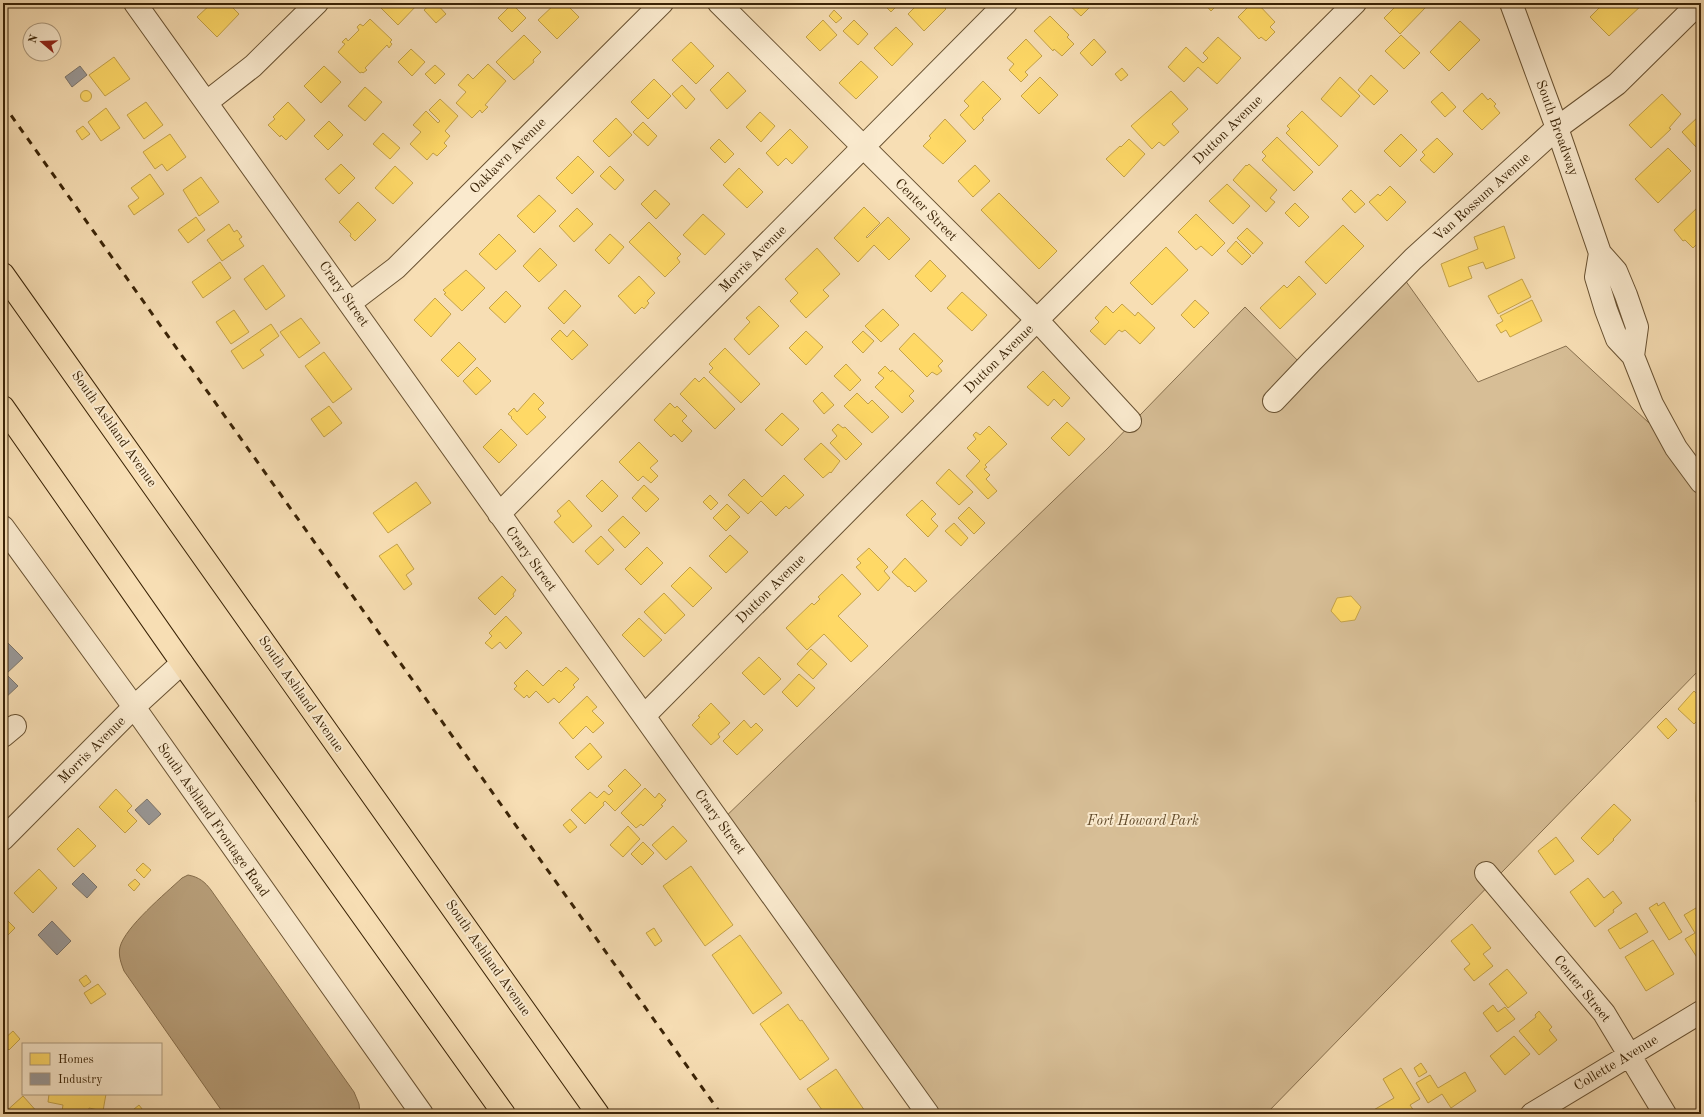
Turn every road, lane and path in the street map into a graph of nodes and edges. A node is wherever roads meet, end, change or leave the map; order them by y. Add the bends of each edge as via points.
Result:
1 (135, 3) edge
2 (317, 3) edge
3 (662, 3) edge
4 (719, 3) edge
5 (1006, 3) edge
6 (1355, 3) edge
7 (1511, 3) edge
8 (1699, 3) edge
9 (207, 102) junction
10 (1557, 128) junction
11 (863, 148) junction
12 (3, 274) edge
13 (3, 279) edge
14 (18, 295) junction
15 (350, 303) junction
16 (1037, 320) junction
17 (1274, 401) dead end
18 (3, 407) edge
19 (1130, 421) dead end
20 (1701, 482) edge
21 (499, 514) junction
22 (3, 527) edge
23 (182, 662) junction
24 (134, 707) junction
25 (644, 716) junction
26 (3, 839) edge
27 (1486, 873) dead end
28 (1701, 1012) edge
29 (1629, 1055) junction
30 (422, 1114) edge
31 (504, 1114) edge
32 (598, 1114) edge
33 (928, 1114) edge
34 (1532, 1114) edge
35 (1665, 1114) edge

1 - 9 street, Crary Street
2 - 9 street via 253,66
3 - 15 street, Oaklawn Avenue via 396,268
4 - 11 street, Center Street
5 - 11 street, Morris Avenue
6 - 16 street, Dutton Avenue
7 - 10 street, South Broadway
8 - 10 street, Van Rossum Avenue via 1617,84
9 - 15 street, Crary Street
10 - 17 street, Van Rossum Avenue via 1413,259
10 - 20 street, South Broadway via 1600,253 1596,277 1617,338 1633,356 1662,423 1686,464
11 - 16 street, Center Street
11 - 21 street, Morris Avenue
12 - 14 main road, South Ashland Avenue
13 - 14 main road
14 - 32 main road, South Ashland Avenue
15 - 21 street, Crary Street
16 - 19 street, Center Street
16 - 25 street, Dutton Avenue
18 - 23 main road
21 - 25 street, Crary Street
22 - 24 street, South Ashland Frontage Road
23 - 24 street, Morris Avenue
23 - 31 main road
24 - 26 street, Morris Avenue
24 - 30 street, South Ashland Frontage Road
25 - 33 street, Crary Street
27 - 29 street, Center Street via 1604,1013
28 - 29 street, Collette Avenue
29 - 34 street, Collette Avenue
29 - 35 street, Center Street

